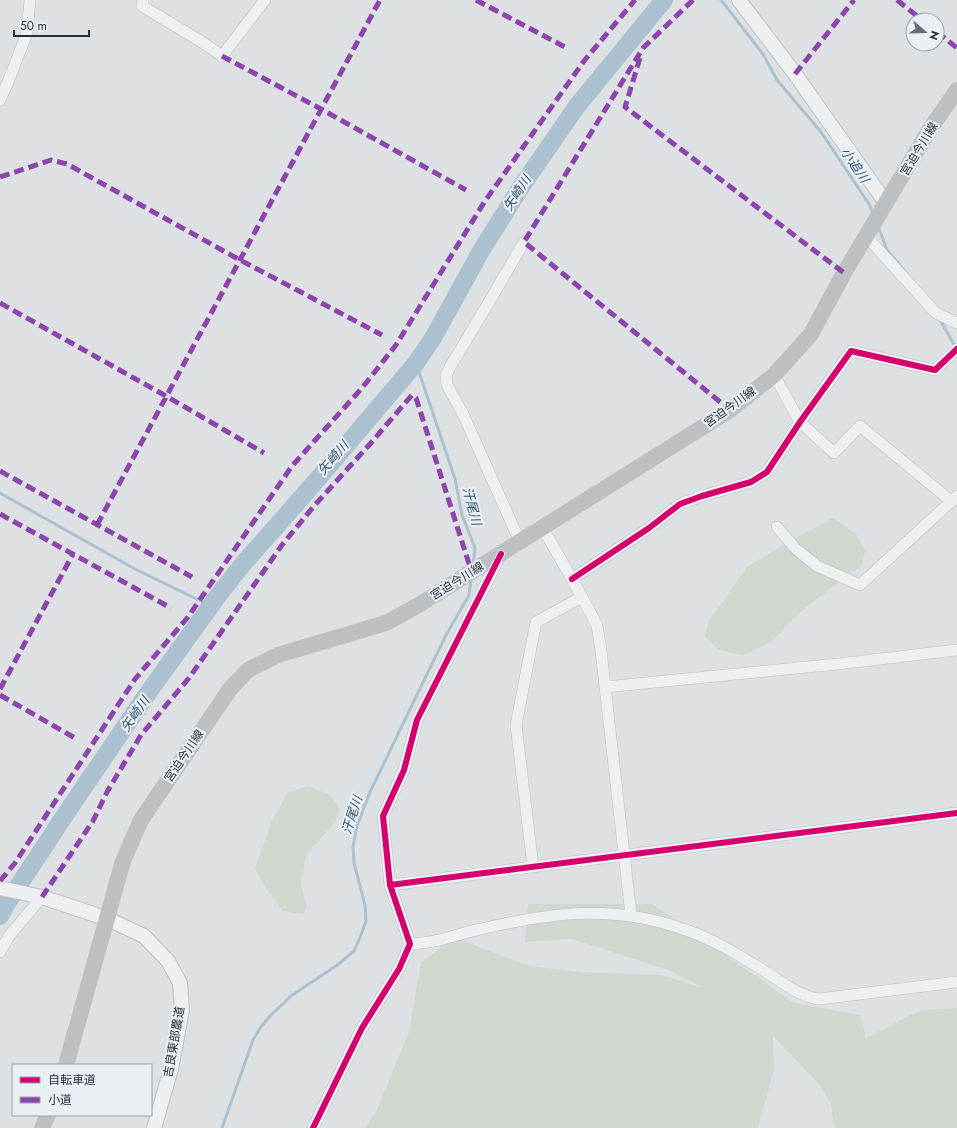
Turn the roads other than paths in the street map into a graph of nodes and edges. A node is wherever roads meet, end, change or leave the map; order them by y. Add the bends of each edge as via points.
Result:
1 (30, 0) edge
2 (143, 0) edge
3 (265, 0) edge
4 (739, 0) edge
5 (4, 81) edge
6 (957, 90) edge
7 (0, 100) edge
8 (886, 203) junction
9 (866, 236) junction
10 (524, 242) dead end
11 (957, 323) edge
12 (957, 349) edge
13 (774, 375) junction
14 (800, 422) junction
15 (954, 498) edge
16 (542, 527) junction
17 (777, 527) dead end
18 (520, 542) junction
19 (501, 554) junction
20 (572, 579) junction
21 (582, 597) junction
22 (957, 650) edge
23 (605, 686) junction
24 (957, 813) edge
25 (624, 856) junction
26 (533, 867) junction
27 (390, 885) junction
28 (0, 888) edge
29 (42, 897) junction
30 (631, 915) junction
31 (108, 919) junction
32 (410, 944) junction
33 (0, 952) edge
34 (957, 982) edge
35 (66, 1064) edge
36 (48, 1116) edge
37 (42, 1128) edge
38 (154, 1128) edge
39 (312, 1128) edge

1 - 5 street via 26,33
2 - 3 street via 142,6 222,56
4 - 8 street
5 - 7 street
6 - 8 main road, 宮迫今川線 via 930,129
8 - 9 main road, 宮迫今川線
9 - 11 street via 936,313
9 - 13 main road, 宮迫今川線 via 811,334
10 - 18 street via 446,375 447,385 463,414
12 - 14 street via 935,370 851,351
13 - 14 street
13 - 16 main road, 宮迫今川線 via 730,410
14 - 15 street via 834,453 860,426
14 - 20 street via 763,476 680,504 649,528
15 - 17 street via 860,585 817,566 796,549
16 - 18 main road, 宮迫今川線
16 - 20 street
18 - 19 main road, 宮迫今川線
19 - 27 street via 417,720 404,770 383,816
19 - 31 main road, 宮迫今川線 via 386,623 278,655 248,670 230,689 141,820 123,861
20 - 21 street
21 - 23 street via 597,625
21 - 26 street via 536,622 516,725
22 - 23 street
23 - 25 street
24 - 25 street
25 - 26 street
25 - 30 street
26 - 27 street
27 - 32 street
28 - 29 street, 吉良東部農道
29 - 31 street, 吉良東部農道
29 - 33 street via 9,936
30 - 32 street via 598,912 541,916 478,929 433,942
30 - 34 street via 658,920 688,930 724,946 798,992 814,999
31 - 35 main road, 宮迫今川線
31 - 38 street, 吉良東部農道 via 144,936 168,961 180,983 182,1010 171,1068
32 - 39 street via 399,969 362,1028
36 - 37 main road

